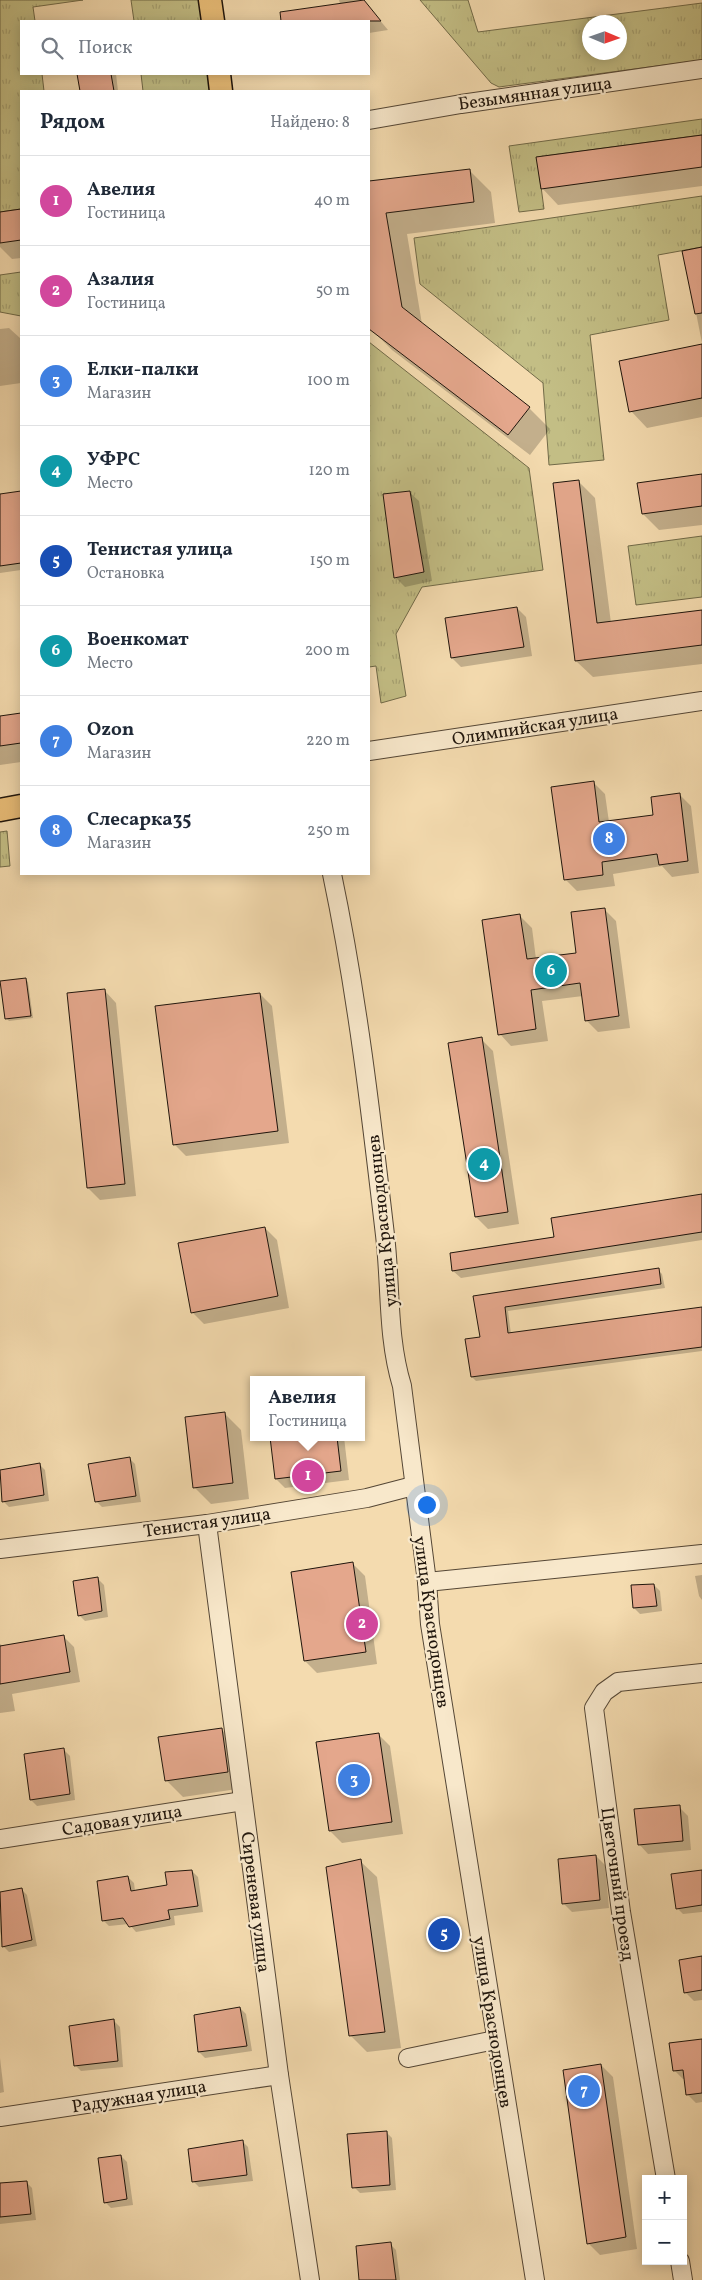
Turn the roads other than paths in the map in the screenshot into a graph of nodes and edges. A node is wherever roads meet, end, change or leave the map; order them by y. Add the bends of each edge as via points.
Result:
1 (210, 0) edge
2 (213, 20) edge
3 (702, 69) edge
4 (219, 75) edge
5 (221, 90) edge
6 (370, 120) edge
7 (702, 701) edge
8 (370, 751) edge
9 (20, 806) edge
10 (0, 810) edge
11 (332, 875) edge
12 (414, 1486) junction
13 (208, 1524) junction
14 (0, 1549) edge
15 (702, 1554) edge
16 (427, 1582) junction
17 (702, 1673) edge
18 (243, 1801) junction
19 (0, 1839) edge
20 (495, 2040) junction
21 (408, 2058) dead end
22 (279, 2075) junction
23 (0, 2117) edge
24 (665, 2175) edge
25 (681, 2265) edge
26 (310, 2280) edge
27 (535, 2280) edge
28 (683, 2280) edge

1 - 2 main road
3 - 6 street, Безымянная улица
4 - 5 main road
7 - 8 street, Олимпийская улица
9 - 10 main road
11 - 12 street, улица Краснодонцев via 349,956 373,1130 395,1364 402,1386
12 - 13 street, Тенистая улица via 367,1498
12 - 16 street, улица Краснодонцев
13 - 14 street, Тенистая улица
13 - 18 street, Сиреневая улица
15 - 16 street
16 - 20 street, улица Краснодонцев via 430,1624
17 - 24 street, Цветочный проезд via 618,1682 604,1692 594,1708 621,1912
18 - 19 street, Садовая улица
18 - 22 street, Сиреневая улица
20 - 21 street
20 - 27 street, улица Краснодонцев
22 - 23 street, Радужная улица
22 - 26 street, Сиреневая улица
25 - 28 street

